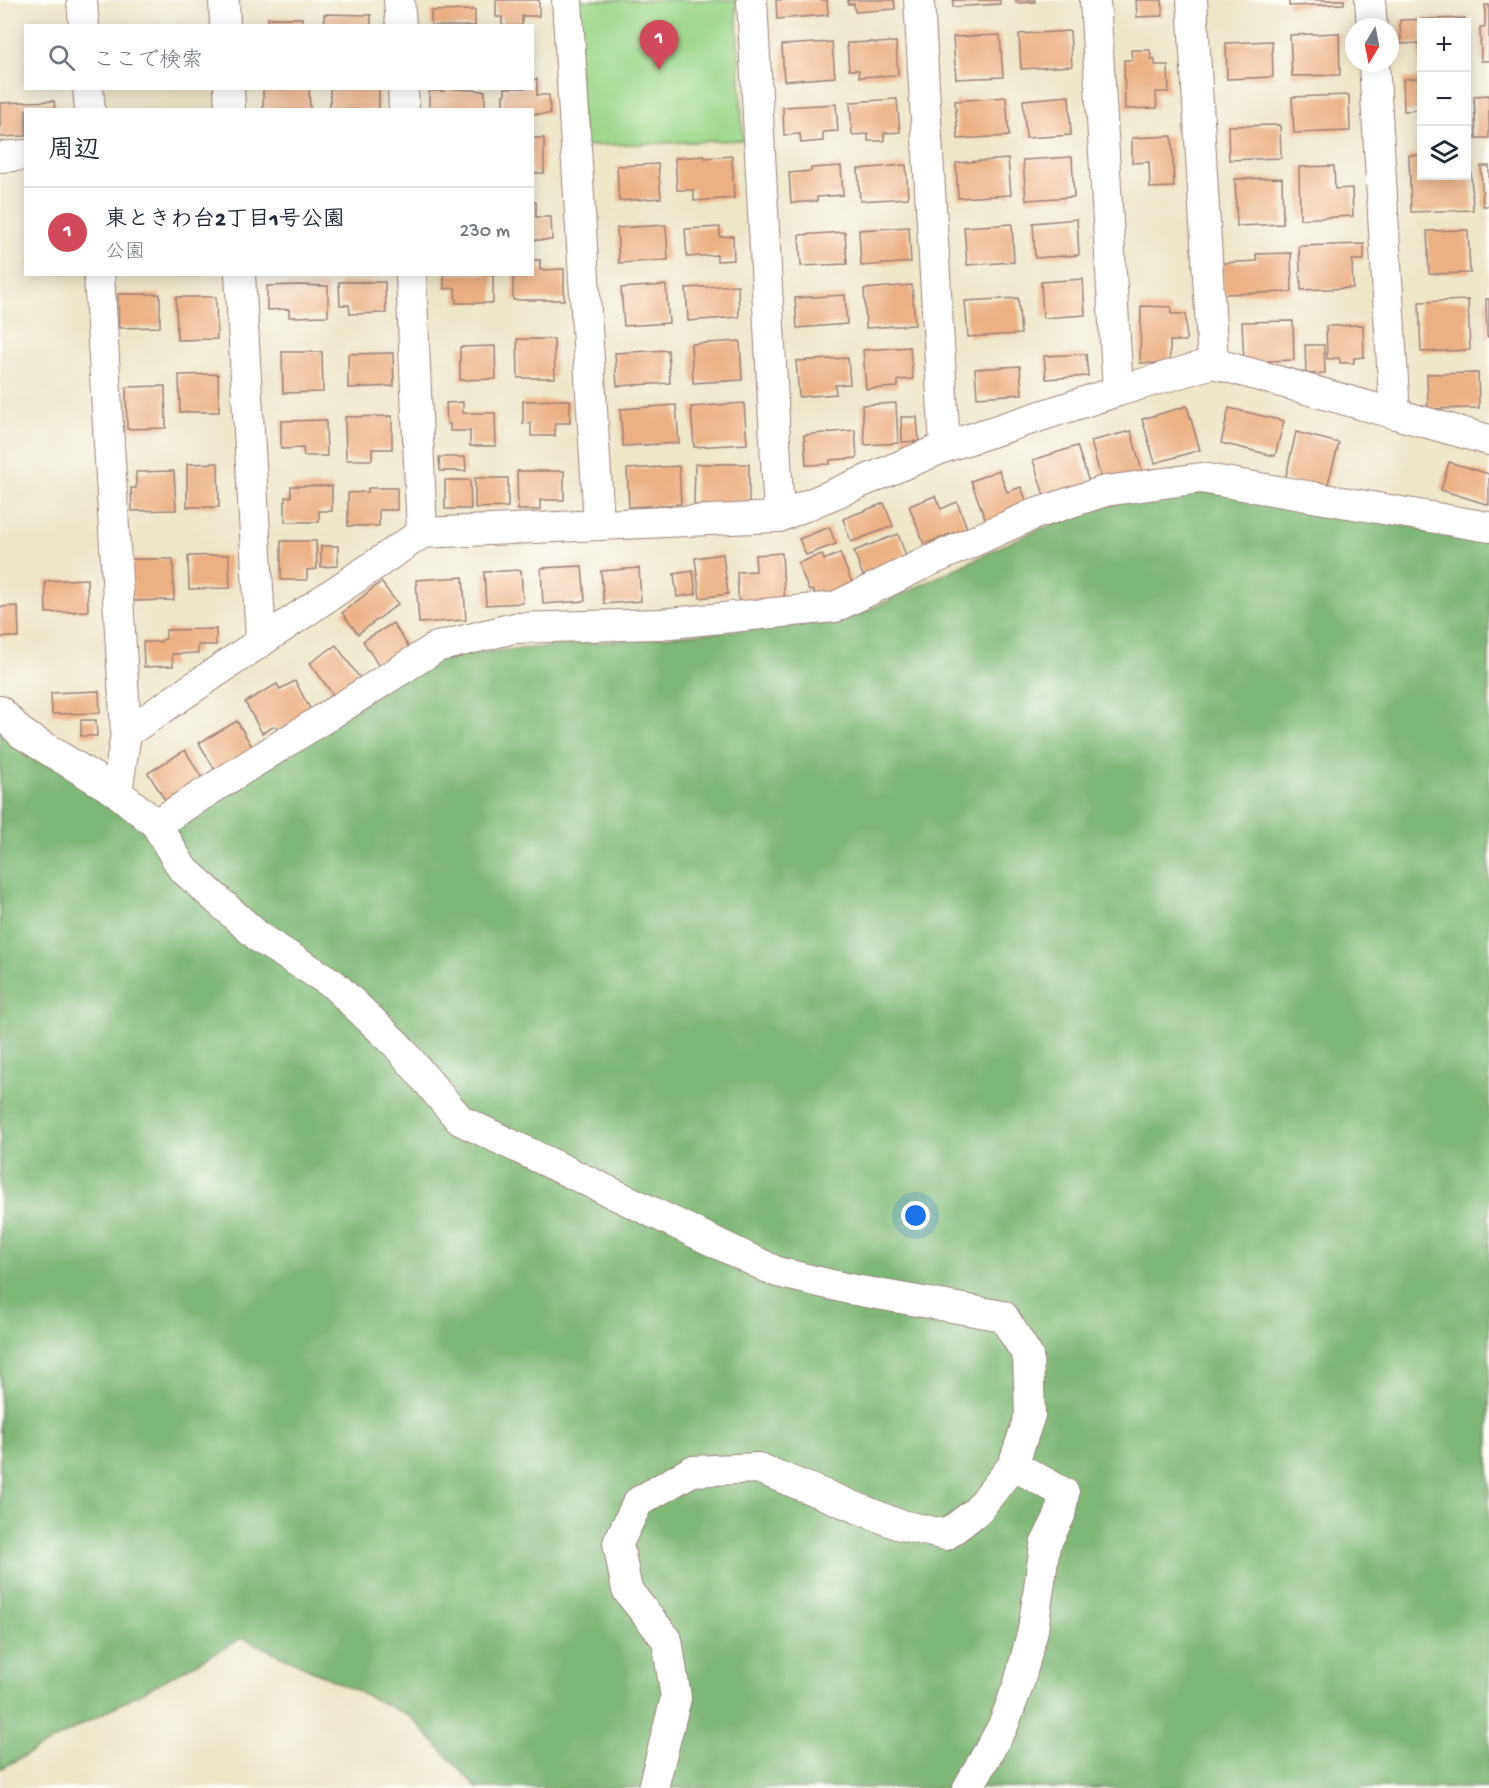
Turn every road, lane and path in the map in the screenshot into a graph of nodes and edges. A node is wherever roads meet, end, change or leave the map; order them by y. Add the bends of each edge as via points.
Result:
1 (82, 0) edge
2 (224, 0) edge
3 (399, 0) edge
4 (567, 0) edge
5 (752, 0) edge
6 (919, 0) edge
7 (1095, 0) edge
8 (1191, 0) edge
9 (1370, 0) edge
10 (1371, 18) edge
11 (84, 24) edge
12 (225, 24) edge
13 (400, 24) edge
14 (1375, 72) edge
15 (88, 90) edge
16 (229, 90) edge
17 (403, 90) edge
18 (90, 108) edge
19 (230, 108) edge
20 (404, 108) edge
21 (24, 155) edge
22 (0, 157) edge
23 (99, 276) edge
24 (240, 276) edge
25 (411, 276) edge
26 (1213, 363) junction
27 (1118, 391) junction
28 (1395, 414) junction
29 (1489, 440) edge
30 (945, 447) junction
31 (779, 517) junction
32 (599, 524) junction
33 (1489, 527) edge
34 (422, 533) junction
35 (261, 640) junction
36 (0, 711) edge
37 (126, 733) junction
38 (117, 792) junction
39 (156, 824) junction
40 (1013, 1465) junction
41 (652, 1788) edge
42 (968, 1788) edge

1 - 11 street
2 - 12 street
3 - 13 street
4 - 32 street
5 - 31 street
6 - 30 street
7 - 27 street
8 - 26 street
9 - 10 street
14 - 28 street
15 - 18 street
16 - 19 street
17 - 20 street
21 - 22 street
23 - 37 street
24 - 35 street
25 - 34 street
26 - 27 street
26 - 28 street
27 - 30 street
28 - 29 street
30 - 31 street
31 - 32 street
32 - 34 street
33 - 39 street via 1201,478 1105,491 1032,515 835,607 660,624 514,628 437,647
34 - 35 street
35 - 37 street
36 - 38 street via 21,733
37 - 38 street
38 - 39 street
39 - 40 street via 182,868 261,939 333,984 396,1044 460,1120 777,1272 1003,1316 1028,1356 1030,1415
40 - 41 street via 977,1511 946,1535 897,1524 758,1468 692,1471 638,1502 618,1543 627,1590 667,1640 676,1698
40 - 42 street via 1064,1493 1060,1515 1045,1545 1033,1630 1019,1683 1003,1726

